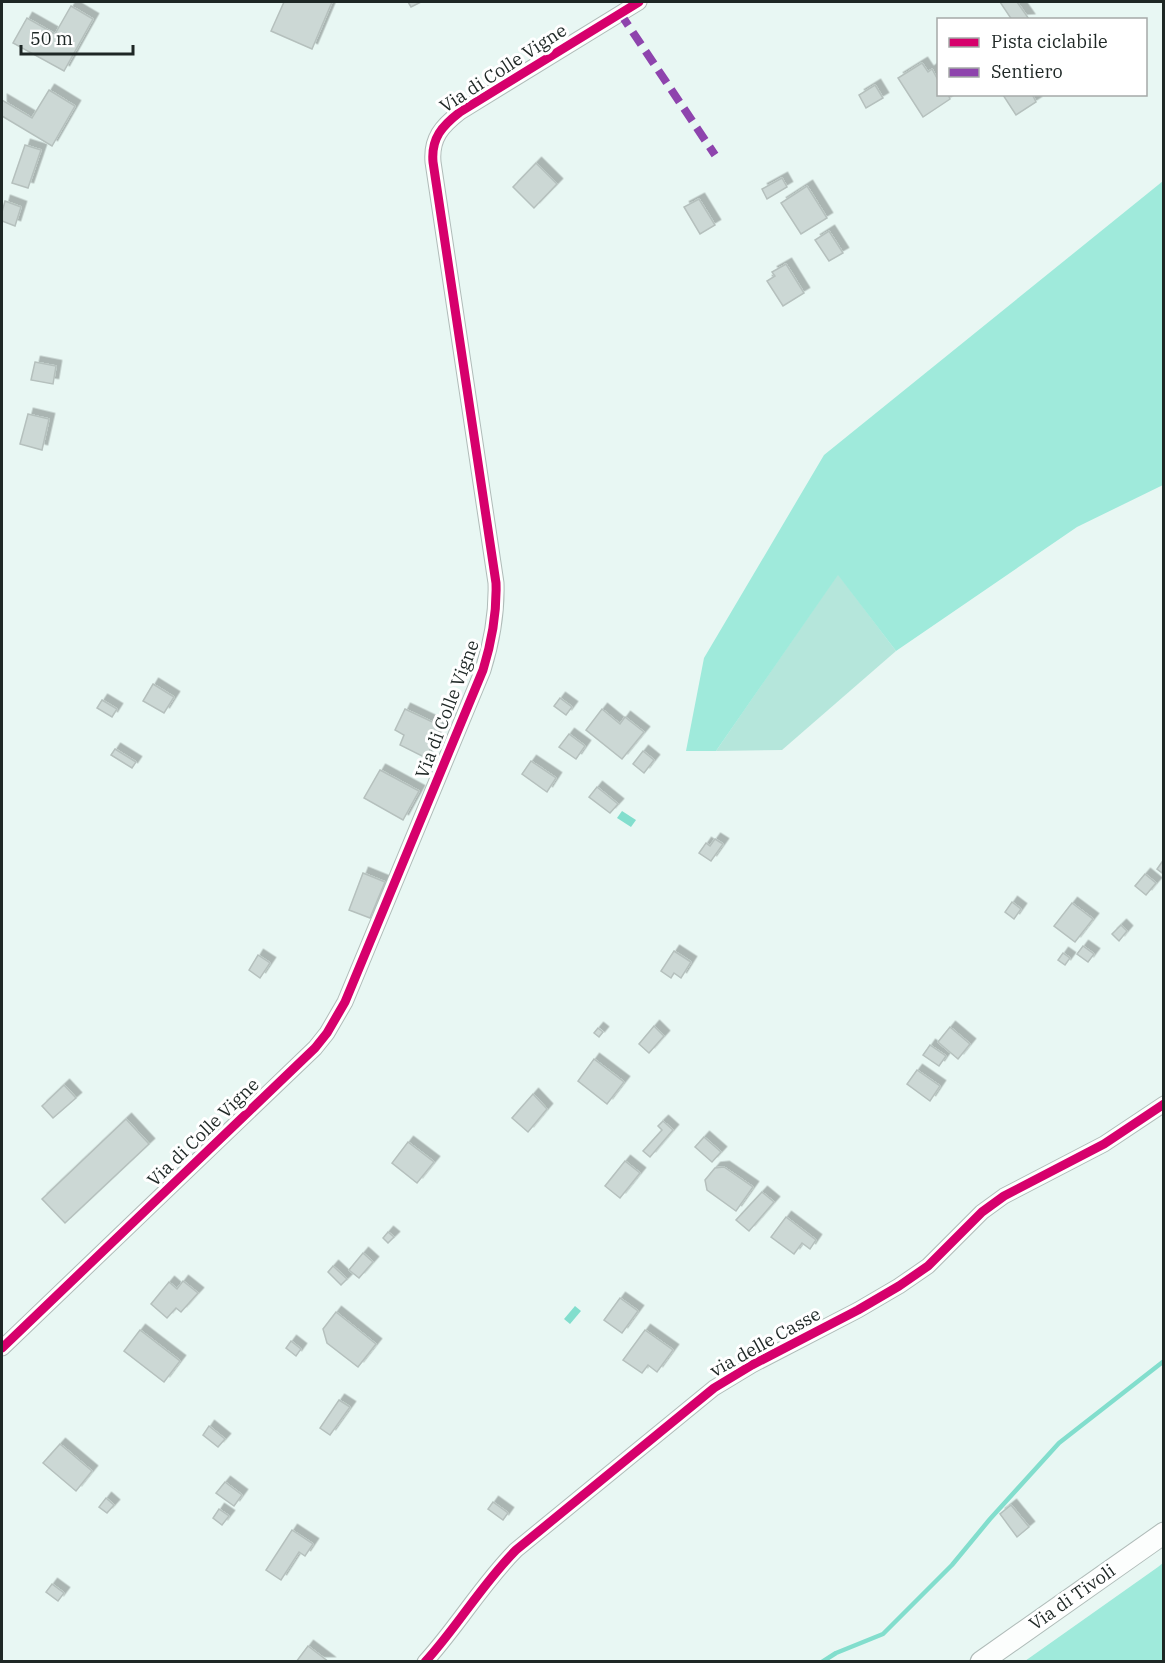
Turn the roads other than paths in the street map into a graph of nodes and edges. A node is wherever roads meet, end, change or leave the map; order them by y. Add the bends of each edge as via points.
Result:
1 (639, 2) edge
2 (1164, 1104) edge
3 (2, 1348) edge
4 (1164, 1533) edge
5 (425, 1662) edge
6 (981, 1662) edge

1 - 3 street, Via di Colle Vigne via 460,112 435,138 433,162 496,583 496,609 483,670 345,1002 315,1048
2 - 5 street, via delle Casse via 1104,1144 1004,1196 906,1281 714,1388 516,1550
4 - 6 main road, Via di Tivoli

